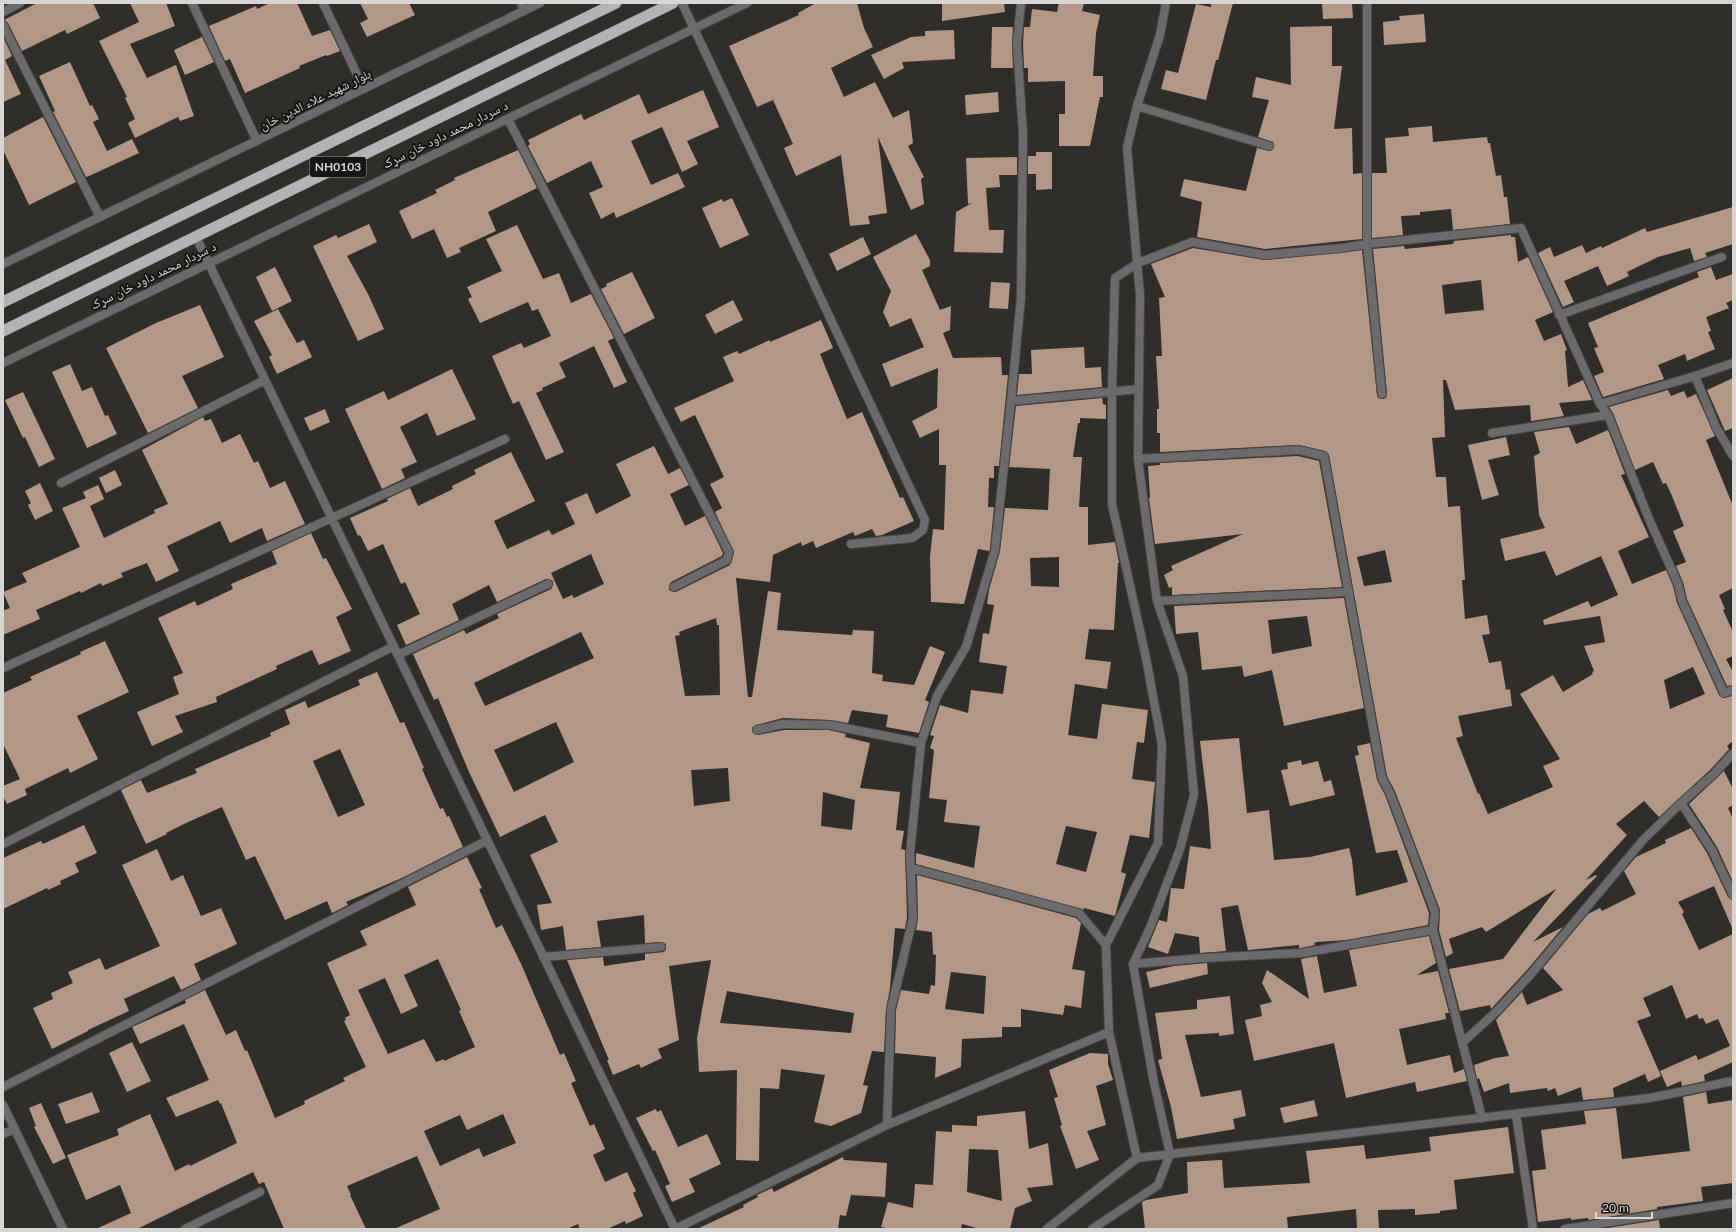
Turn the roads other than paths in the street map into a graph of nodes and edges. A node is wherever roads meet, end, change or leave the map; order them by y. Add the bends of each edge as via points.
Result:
1 (20, 3) edge
2 (192, 3) edge
3 (323, 3) edge
4 (540, 3) edge
5 (616, 3) edge
6 (673, 3) edge
7 (682, 3) edge
8 (747, 3) edge
9 (1020, 3) edge
10 (1166, 3) edge
11 (1367, 3) edge
12 (522, 7) edge
13 (3, 12) edge
14 (3, 25) edge
15 (694, 28) junction
16 (364, 88) junction
17 (1137, 106) junction
18 (508, 119) junction
19 (257, 141) junction
20 (1269, 146) dead end
21 (100, 217) junction
22 (196, 237) junction
23 (1367, 244) junction
24 (1722, 257) dead end
25 (1138, 263) junction
26 (3, 264) edge
27 (208, 264) junction
28 (3, 302) edge
29 (1559, 315) junction
30 (3, 332) edge
31 (3, 363) edge
32 (1733, 363) edge
33 (1696, 376) junction
34 (264, 380) junction
35 (1139, 389) junction
36 (1112, 391) junction
37 (1382, 394) dead end
38 (1010, 401) junction
39 (1600, 404) junction
40 (1608, 415) junction
41 (1492, 433) dead end
42 (505, 439) dead end
43 (1733, 456) edge
44 (1138, 459) junction
45 (61, 483) dead end
46 (332, 517) junction
47 (850, 544) dead end
48 (548, 584) dead end
49 (674, 587) dead end
50 (1349, 592) junction
51 (1157, 601) junction
52 (394, 646) junction
53 (398, 655) junction
54 (3, 668) edge
55 (1733, 690) edge
56 (756, 730) dead end
57 (921, 743) junction
58 (1733, 753) edge
59 (1681, 803) junction
60 (486, 841) junction
61 (3, 844) edge
62 (911, 868) junction
63 (1733, 895) edge
64 (1433, 930) junction
65 (1106, 945) junction
66 (660, 947) dead end
67 (543, 957) junction
68 (1133, 964) junction
69 (1109, 1032) junction
70 (1462, 1043) junction
71 (1733, 1081) edge
72 (3, 1087) edge
73 (3, 1105) edge
74 (1516, 1114) junction
75 (1482, 1118) junction
76 (887, 1125) junction
77 (15, 1129) junction
78 (3, 1134) edge
79 (1170, 1154) junction
80 (1137, 1158) junction
81 (260, 1192) dead end
82 (1733, 1203) edge
83 (63, 1229) edge
84 (185, 1229) edge
85 (675, 1229) edge
86 (1047, 1229) edge
87 (1092, 1229) edge
88 (1533, 1229) edge
89 (1566, 1229) edge

1 - 13 street
2 - 19 street
3 - 16 street
4 - 12 street, بلوار شهید علاء الدین خان
5 - 28 highway, NH0103
6 - 22 highway, د سردار محمد داود خان سړک / NH0103
7 - 15 street
8 - 15 street, د سردار محمد داود خان سړک
9 - 38 street via 1017,44 1023,135 1021,298
10 - 17 street via 1160,35
11 - 23 street
12 - 16 street, بلوار شهید علاء الدین خان
14 - 21 street
15 - 18 street, د سردار محمد داود خان سړک
15 - 47 street via 925,520 923,530 912,538
16 - 19 street, بلوار شهید علاء الدین خان
17 - 20 street
17 - 25 street via 1126,148
18 - 27 street, د سردار محمد داود خان سړک
18 - 49 street via 729,552 727,560
19 - 21 street, بلوار شهید علاء الدین خان
21 - 26 street
22 - 27 street
22 - 30 highway, د سردار محمد داود خان سړک / NH0103
23 - 25 street via 1265,255 1192,242
23 - 29 street via 1521,228
23 - 37 street
24 - 29 street
25 - 35 street
25 - 36 street via 1115,278
27 - 31 street, د سردار محمد داود خان سړک
27 - 34 street
29 - 39 street
32 - 33 street
33 - 39 street
33 - 43 street via 1716,427
34 - 45 street
34 - 46 street
35 - 36 street
35 - 44 street
36 - 38 street
36 - 65 street via 1112,504 1162,745 1158,843
38 - 57 street via 995,550 966,647 937,696
39 - 40 street
40 - 41 street
40 - 55 street via 1678,584 1682,602 1724,694
42 - 46 street
44 - 50 street via 1299,450 1324,456
44 - 51 street
46 - 52 street
46 - 54 street
48 - 53 street
50 - 51 street
50 - 64 street via 1382,778 1435,912
51 - 68 street via 1183,676 1194,795 1180,849 1150,928
52 - 53 street
52 - 61 street
53 - 60 street
56 - 57 street via 783,724 830,725
57 - 62 street via 910,853
58 - 59 street
59 - 63 street via 1712,850
59 - 70 street via 1643,840 1531,974 1498,1010
60 - 67 street
60 - 72 street
62 - 65 street via 1079,913
62 - 76 street via 913,918 891,1009
64 - 68 street via 1302,953
64 - 70 street
65 - 69 street
66 - 67 street
67 - 85 street
68 - 79 street via 1153,1078
69 - 76 street
69 - 80 street
70 - 75 street
71 - 74 street via 1650,1098
73 - 77 street
74 - 75 street
74 - 88 street
75 - 79 street
76 - 85 street
77 - 78 street
77 - 83 street
79 - 80 street
79 - 87 street via 1158,1184
80 - 86 street
81 - 84 street
82 - 89 street

